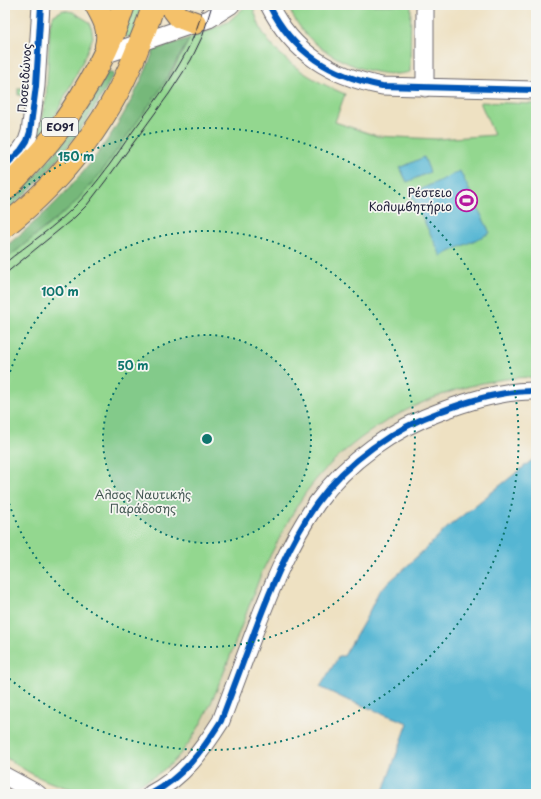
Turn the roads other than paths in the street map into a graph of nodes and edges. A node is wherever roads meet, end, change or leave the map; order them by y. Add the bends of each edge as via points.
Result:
1 (41, 5) edge
2 (96, 5) edge
3 (124, 5) edge
4 (153, 5) edge
5 (170, 5) edge
6 (231, 5) edge
7 (269, 5) edge
8 (425, 5) edge
9 (195, 23) junction
10 (140, 44) junction
11 (104, 55) junction
12 (425, 88) junction
13 (536, 90) edge
14 (5, 166) edge
15 (5, 190) edge
16 (5, 226) edge
17 (536, 390) edge
18 (5, 776) edge
19 (38, 794) edge
20 (151, 794) edge

1 - 14 street, Ποσειδώνος via 36,86 30,132 22,150
2 - 11 highway via 104,19 108,34
3 - 11 highway, ΕΟ91
4 - 10 highway, ΕΟ91
5 - 9 highway via 179,17
6 - 9 street via 216,15
7 - 12 street via 288,35 320,64 360,82
8 - 12 street
9 - 10 street
10 - 11 street
10 - 16 highway, ΕΟ91 via 122,85 80,151 57,179
11 - 15 highway, ΕΟ91 via 59,130
12 - 13 street
17 - 20 street via 496,395 463,403 413,422 391,434 354,462 318,501 292,544 265,604 221,721 189,765 164,787
18 - 19 street

